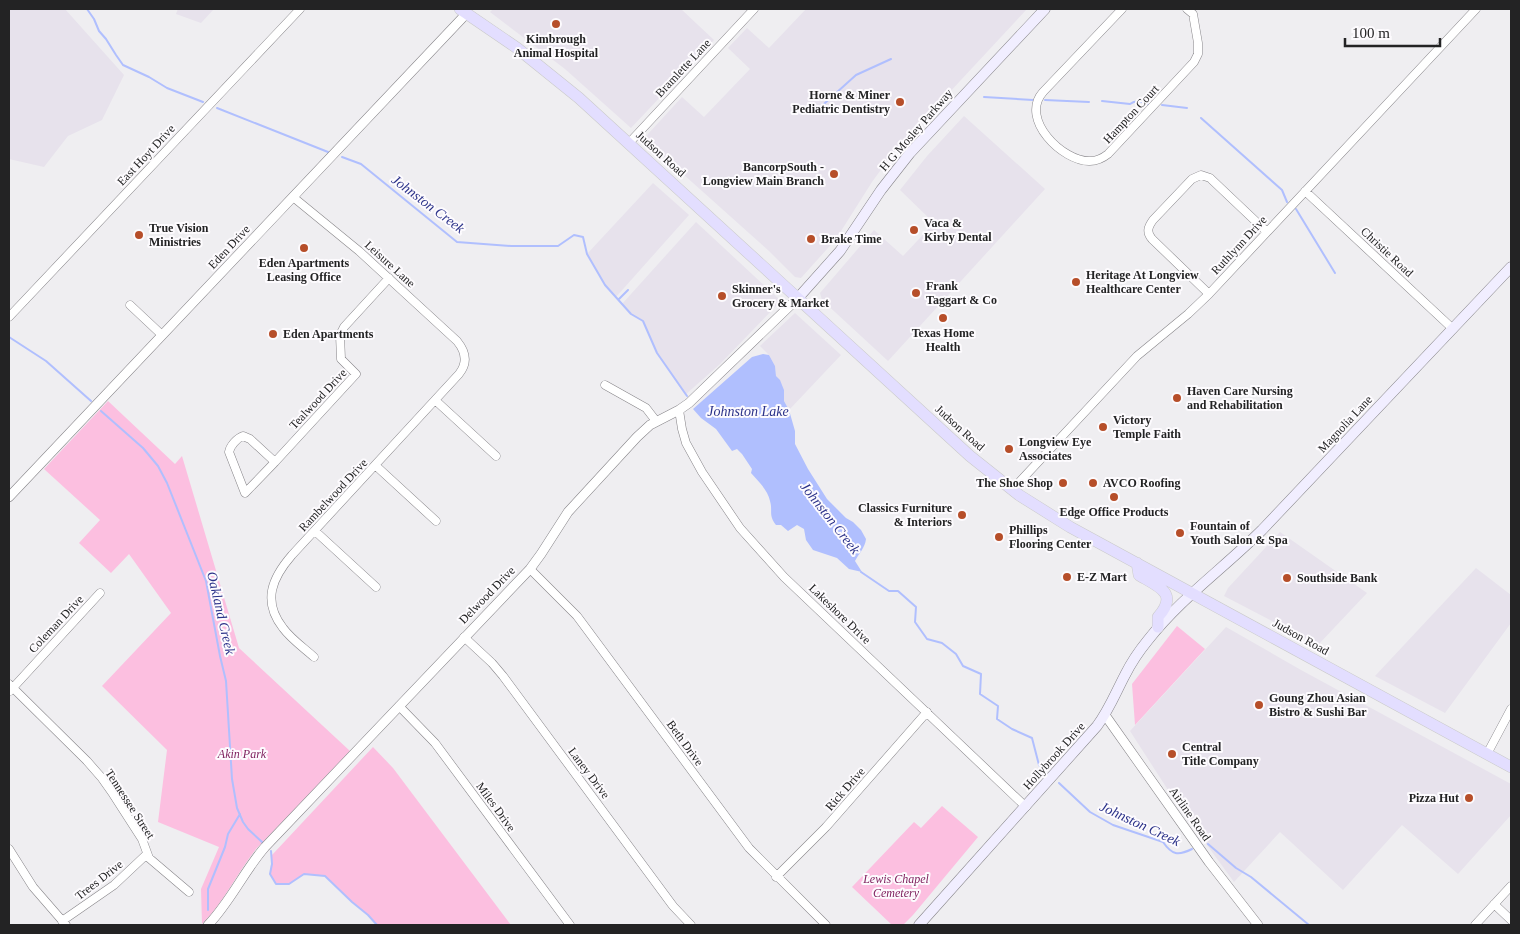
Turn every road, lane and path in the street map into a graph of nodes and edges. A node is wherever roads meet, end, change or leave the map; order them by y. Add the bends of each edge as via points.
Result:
1 (300, 9) edge
2 (754, 9) edge
3 (1044, 9) edge
4 (1122, 9) edge
5 (1476, 9) edge
6 (464, 11) edge
7 (1193, 11) edge
8 (629, 143) junction
9 (1305, 191) junction
10 (293, 197) junction
11 (1267, 232) junction
12 (1511, 267) edge
13 (389, 278) junction
14 (1209, 294) junction
15 (798, 298) junction
16 (130, 305) dead end
17 (9, 317) edge
18 (1453, 329) junction
19 (162, 335) junction
20 (464, 354) joint
21 (605, 385) dead end
22 (436, 400) junction
23 (679, 410) junction
24 (656, 421) junction
25 (496, 456) dead end
26 (274, 462) junction
27 (375, 465) junction
28 (1012, 490) junction
29 (9, 497) edge
30 (436, 521) dead end
31 (315, 531) junction
32 (1137, 563) junction
33 (530, 569) junction
34 (376, 587) dead end
35 (100, 593) dead end
36 (1192, 593) junction
37 (1158, 627) junction
38 (464, 637) junction
39 (314, 657) dead end
40 (10, 688) edge
41 (399, 706) junction
42 (1511, 708) edge
43 (927, 712) junction
44 (1105, 715) junction
45 (1487, 754) junction
46 (1511, 767) edge
47 (1026, 807) junction
48 (9, 849) edge
49 (147, 854) junction
50 (776, 877) junction
51 (1511, 886) edge
52 (188, 892) dead end
53 (1494, 904) junction
54 (1511, 920) edge
55 (64, 923) edge
56 (208, 925) edge
57 (570, 925) edge
58 (691, 925) edge
59 (826, 925) edge
60 (919, 925) edge
61 (1258, 925) edge
62 (1475, 925) edge

1 - 17 street, East Hoyt Drive
2 - 8 street, Bramlette Lane
3 - 15 main road, H G Mosley Parkway via 910,153 840,251
4 - 7 street, Hampton Court via 1038,99 1036,114 1041,130 1066,153 1080,160 1094,161 1108,154 1194,62 1199,48
5 - 9 street, Ruthlynn Drive
6 - 8 main road, Judson Road via 536,62
6 - 10 street, Eden Drive
8 - 15 main road, Judson Road
9 - 11 street, Ruthlynn Drive
9 - 18 street, Christie Road
10 - 13 street, Leisure Lane
10 - 19 street, Eden Drive
11 - 14 street, Ruthlynn Drive
11 - 14 street via 1204,176 1195,176 1172,200 1150,225 1148,234
12 - 18 main road, Magnolia Lane
13 - 20 street, Leisure Lane via 457,341
13 - 26 street, Tealwood Drive via 341,332 341,359 356,374
14 - 28 street, Ruthlynn Drive via 1137,356
15 - 23 street, Delwood Drive
15 - 28 main road, Judson Road via 970,456
16 - 19 street
18 - 36 main road, Magnolia Lane via 1262,530
19 - 29 street, Eden Drive
20 - 22 street, Rambelwood Drive via 462,370
21 - 24 street via 646,408
22 - 25 street
22 - 27 street, Rambelwood Drive
23 - 24 street, Delwood Drive
23 - 43 street, Lakeshore Drive via 690,452 748,538 784,577
24 - 33 street, Delwood Drive via 637,436 577,502
26 - 26 street, Tealwood Drive via 246,436 239,438 229,450 245,493
27 - 30 street
27 - 31 street, Rambelwood Drive
28 - 32 main road, Judson Road
31 - 34 street
31 - 39 street, Rambelwood Drive via 280,570 271,598 281,626
32 - 36 main road, Judson Road
32 - 37 main road via 1139,575 1164,591 1167,597 1165,609 1158,618
33 - 38 street, Delwood Drive
33 - 50 street, Beth Drive via 577,616 744,842
35 - 40 street, Coleman Drive
36 - 37 main road, Hollybrook Drive
36 - 45 main road, Judson Road
37 - 44 main road, Hollybrook Drive via 1128,668
38 - 41 street, Delwood Drive
38 - 58 street, Laney Drive via 503,676 673,906
40 - 49 street, Tennessee Street via 101,777 142,839
41 - 56 street, Delwood Drive via 260,854
41 - 57 street, Miles Drive via 435,743
42 - 45 street
43 - 47 street, Lakeshore Drive
43 - 50 street, Rick Drive via 826,827
44 - 47 main road, Hollybrook Drive
44 - 61 street, Airline Road via 1209,862
45 - 46 main road, Judson Road
47 - 60 main road, Hollybrook Drive
48 - 55 street via 33,887
49 - 52 street, Tennessee Street
49 - 55 street, Trees Drive via 114,885
50 - 59 street, Beth Drive
51 - 53 street
53 - 54 street
53 - 62 street

